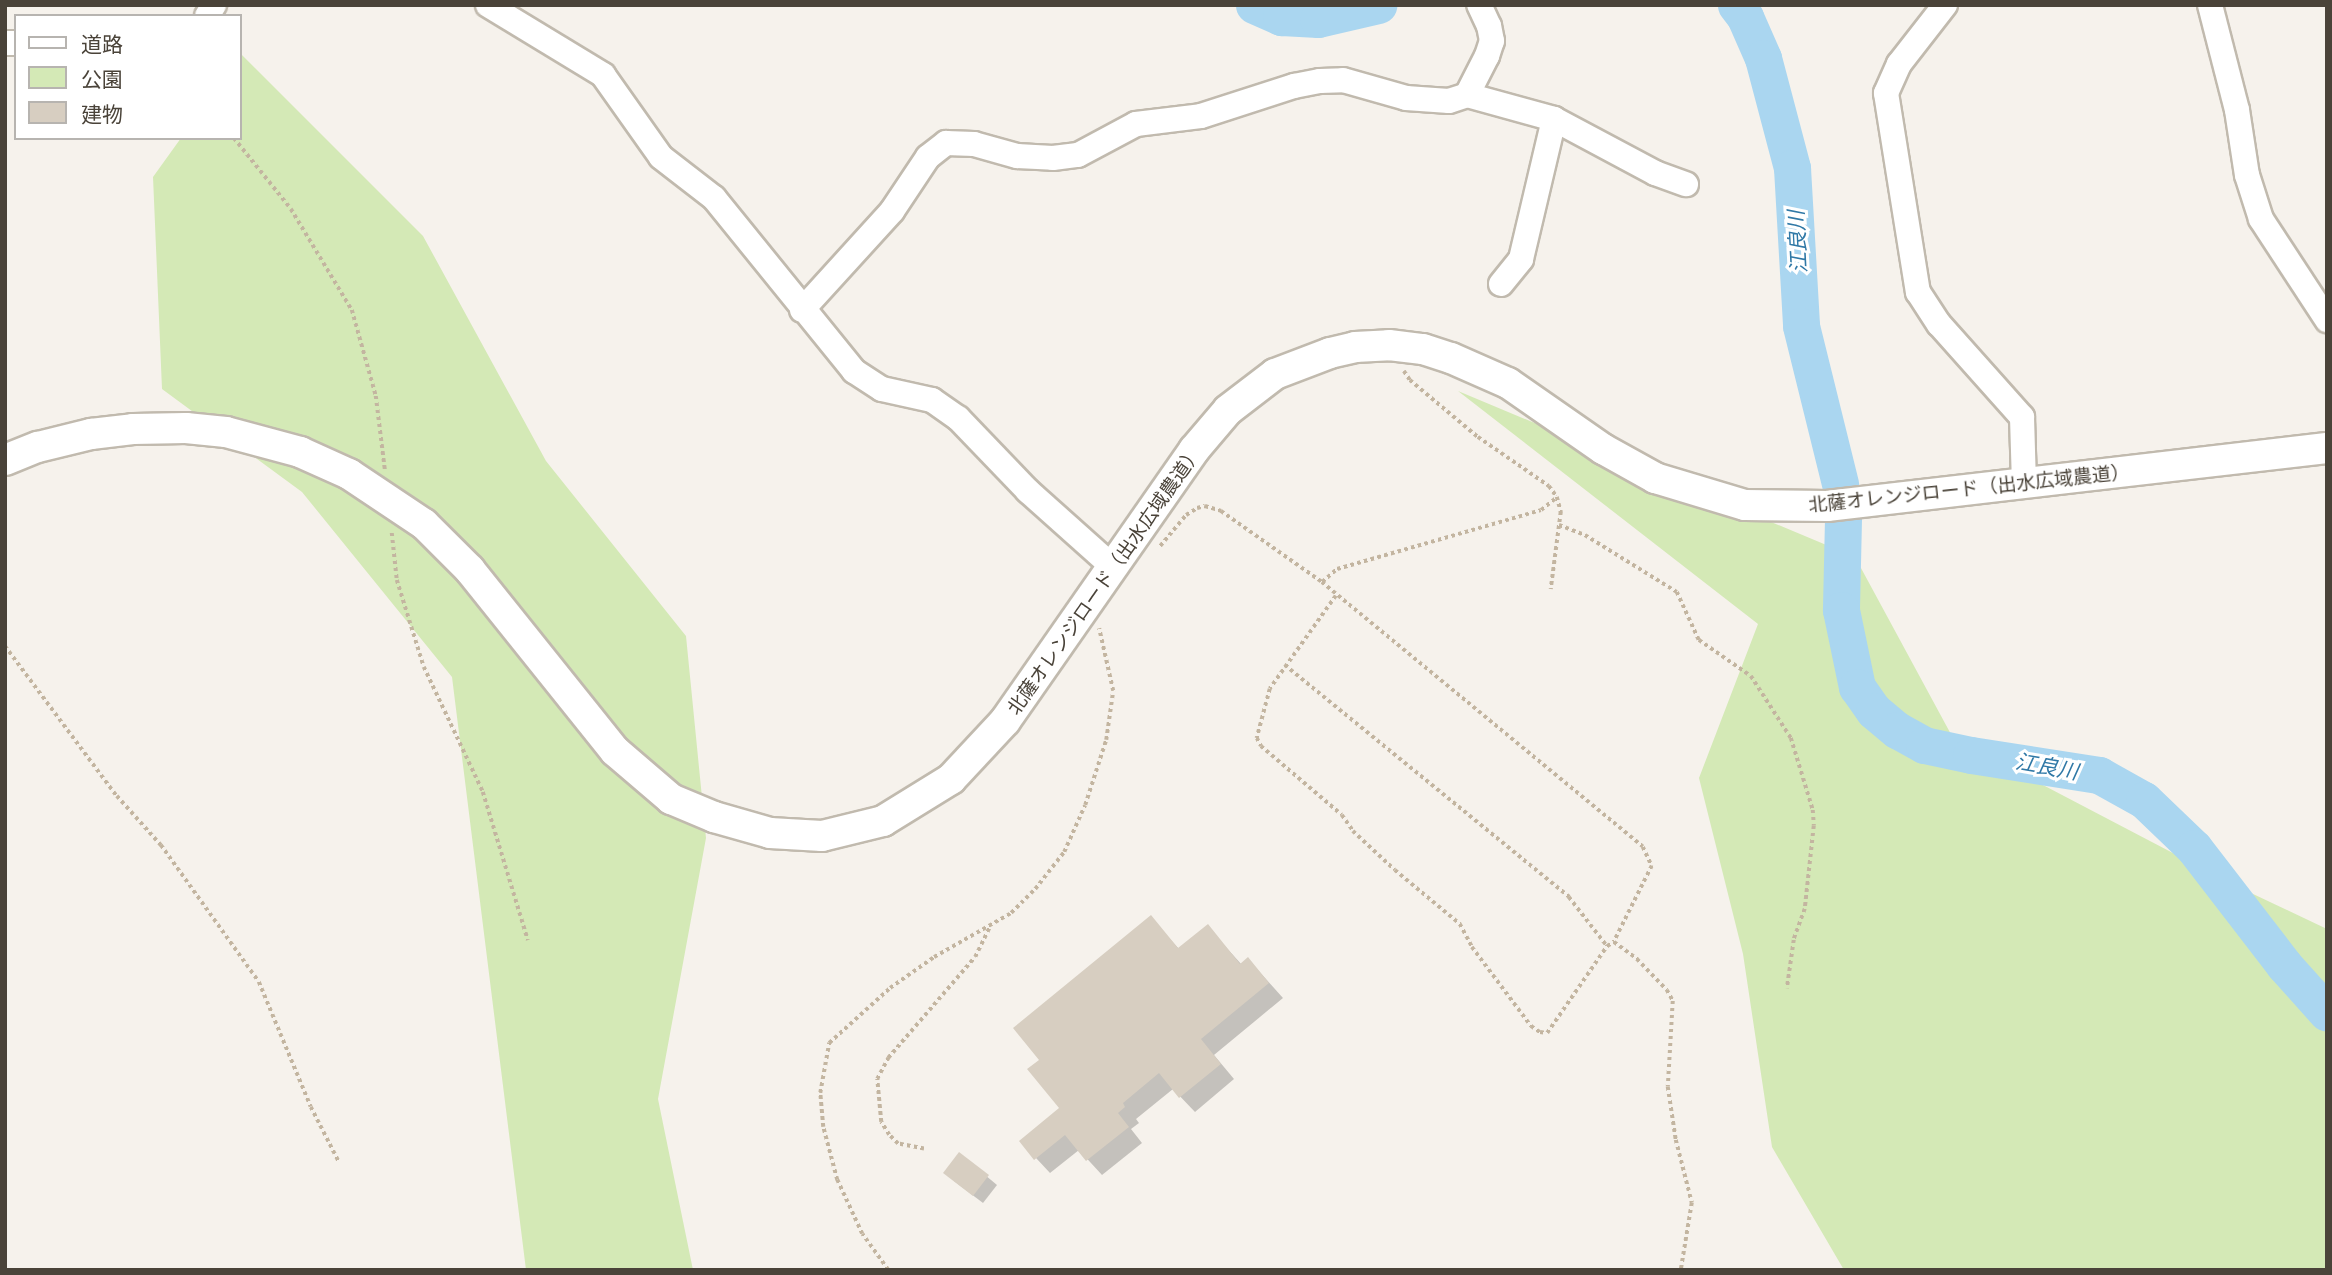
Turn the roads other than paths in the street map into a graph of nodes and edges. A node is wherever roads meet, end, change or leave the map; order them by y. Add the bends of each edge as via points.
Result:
1 (488, 5) edge
2 (1479, 5) edge
3 (1945, 5) edge
4 (2208, 9) edge
5 (1467, 95) junction
6 (1553, 119) junction
7 (1686, 184) dead end
8 (1501, 284) dead end
9 (802, 310) junction
10 (2327, 320) edge
11 (2327, 448) edge
12 (5, 460) edge
13 (2024, 483) junction
14 (1112, 566) junction

1 - 9 street via 603,75 661,157 714,198
2 - 5 street via 1492,41
3 - 13 street via 1899,64 1886,93 1918,292 1939,324 2022,416
4 - 10 street via 2225,54 2247,175 2261,219
5 - 6 street
5 - 9 street via 1428,102 1343,80 1320,81 1201,116 1136,124 1078,155 1017,156 974,144 946,144 928,157 892,211
6 - 7 street via 1655,173
6 - 8 street via 1521,259
9 - 14 street via 854,372 882,388 932,400 958,418 1028,491
11 - 13 street, 北薩オレンジロード（出水広域農道）
12 - 14 street, 北薩オレンジロード（出水広域農道） via 65,440 134,429 226,432 300,452 349,474 424,524 470,570 615,751 671,799 770,833 822,836 883,821 951,779 1005,722
13 - 14 street, 北薩オレンジロード（出水広域農道） via 1827,506 1745,505 1655,478 1480,369 1423,349 1355,347 1275,374 1228,410

